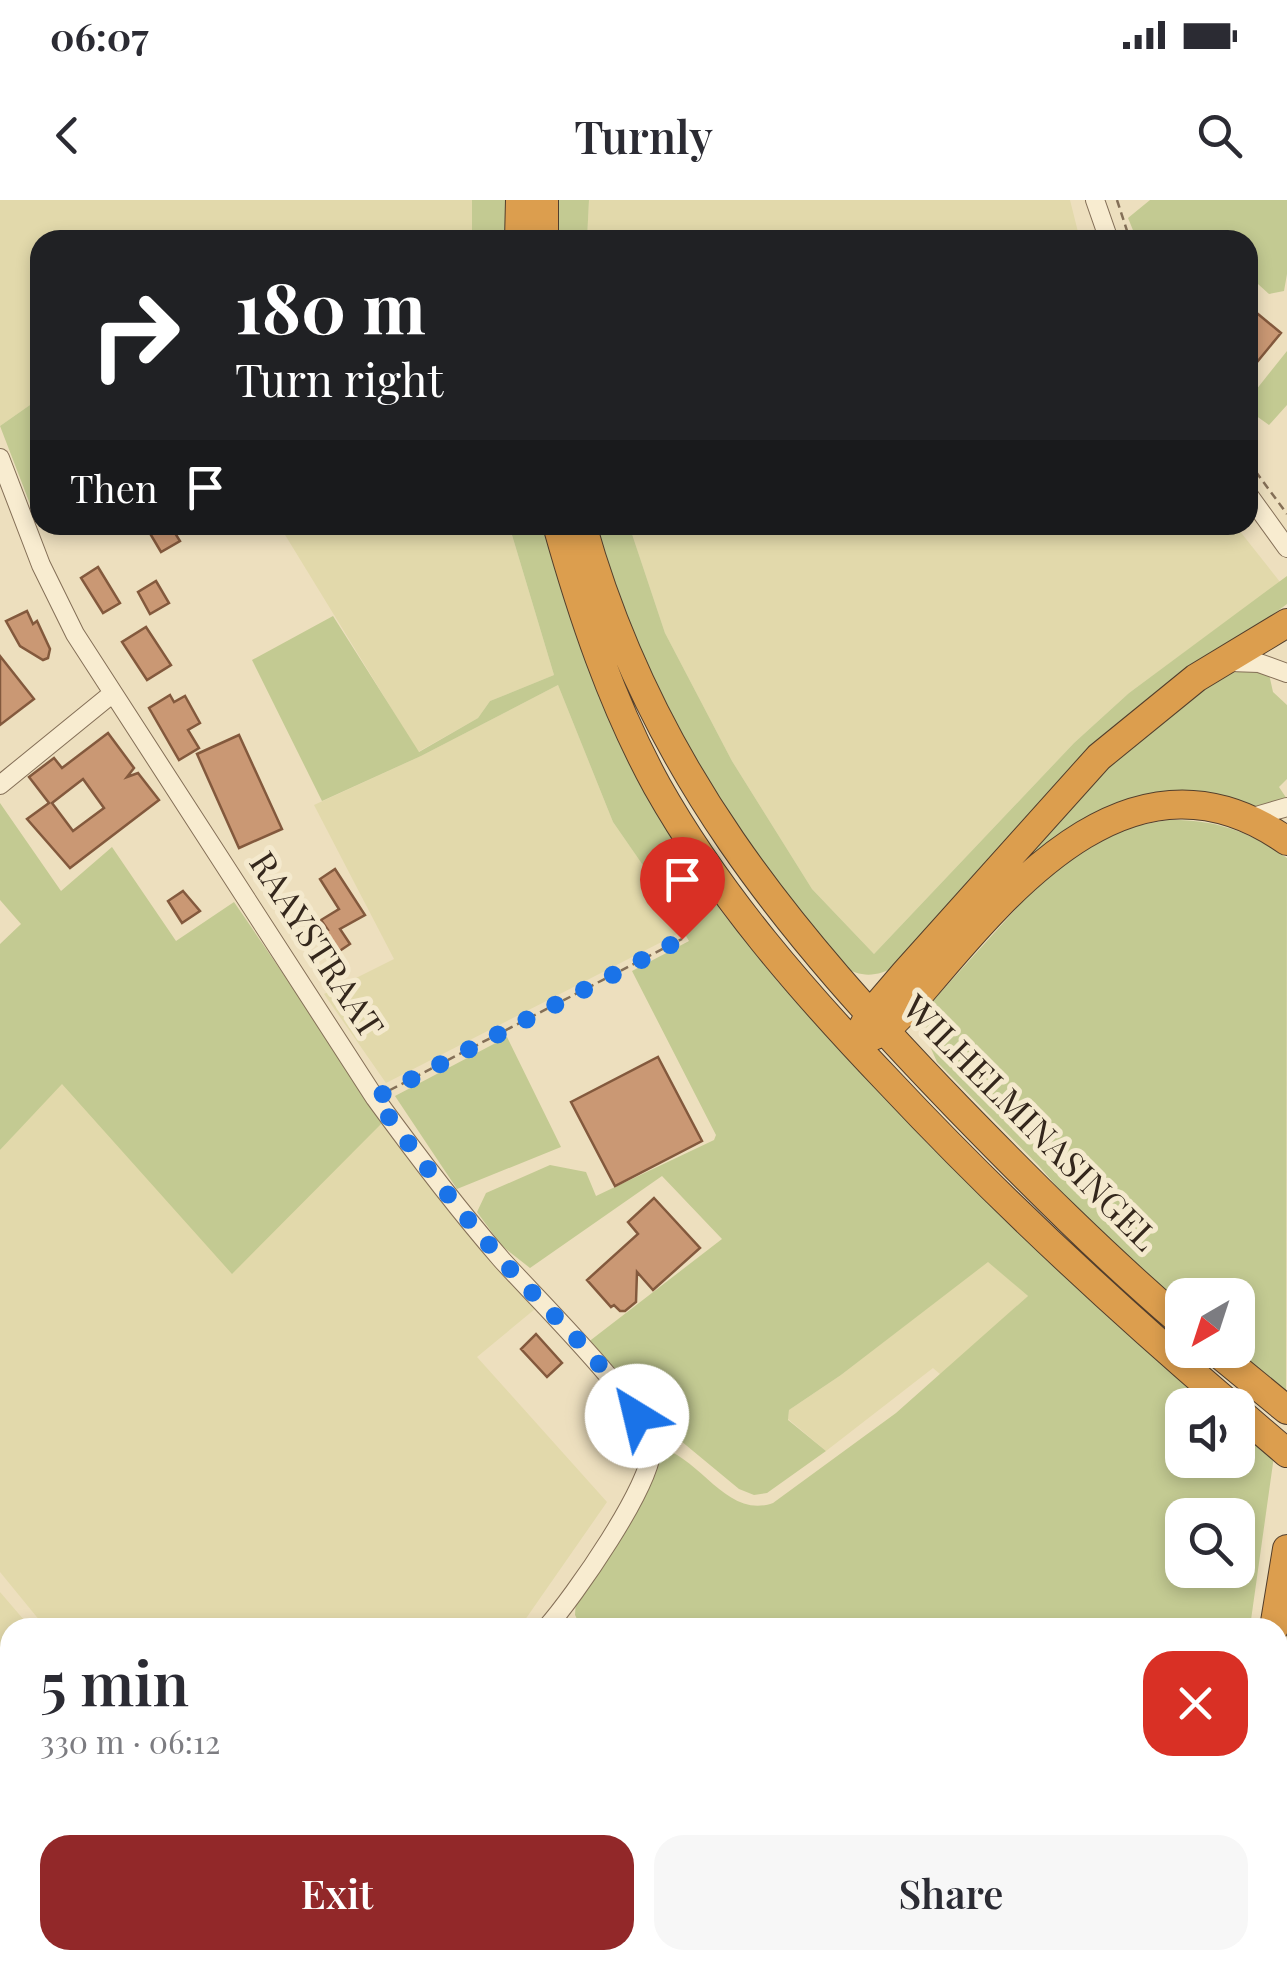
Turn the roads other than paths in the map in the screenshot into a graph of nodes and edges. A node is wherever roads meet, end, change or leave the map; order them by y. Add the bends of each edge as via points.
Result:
1 (520, 200) edge
2 (544, 200) edge
3 (1095, 200) edge
4 (520, 230) edge
5 (544, 230) edge
6 (1106, 230) edge
7 (0, 458) edge
8 (0, 504) edge
9 (20, 504) junction
10 (1258, 508) edge
11 (30, 533) edge
12 (31, 535) edge
13 (560, 535) edge
14 (585, 535) edge
15 (1287, 548) edge
16 (1287, 623) edge
17 (1220, 662) junction
18 (1287, 673) edge
19 (113, 693) junction
20 (0, 785) edge
21 (1287, 806) edge
22 (1246, 819) junction
23 (1287, 842) edge
24 (877, 1023) junction
25 (854, 1045) junction
26 (1165, 1308) edge
27 (1236, 1368) edge
28 (1211, 1388) edge
29 (1280, 1405) edge
30 (1255, 1425) edge
31 (1277, 1444) edge
32 (1287, 1549) edge
33 (562, 1618) edge
34 (1276, 1618) edge

1 - 4 highway
2 - 5 highway
3 - 6 street
7 - 9 street, RAAYSTRAAT
8 - 9 street
9 - 11 street, RAAYSTRAAT
10 - 15 street
12 - 19 street, RAAYSTRAAT via 75,634
13 - 25 highway, WILHELMINASINGEL via 594,643 656,784 743,914
14 - 24 highway, WILHELMINASINGEL via 625,650 694,785 751,872
16 - 17 highway
17 - 18 street via 1260,662
17 - 24 highway via 1075,780
19 - 20 street
19 - 33 street, RAAYSTRAAT via 428,1172 622,1390 652,1442 650,1466
21 - 22 street
22 - 23 highway
22 - 24 highway via 1210,808 1163,806 1085,832 1054,853
24 - 25 highway
24 - 26 highway, WILHELMINASINGEL
25 - 28 highway, WILHELMINASINGEL via 1008,1206
27 - 29 highway
30 - 31 highway
32 - 34 highway

